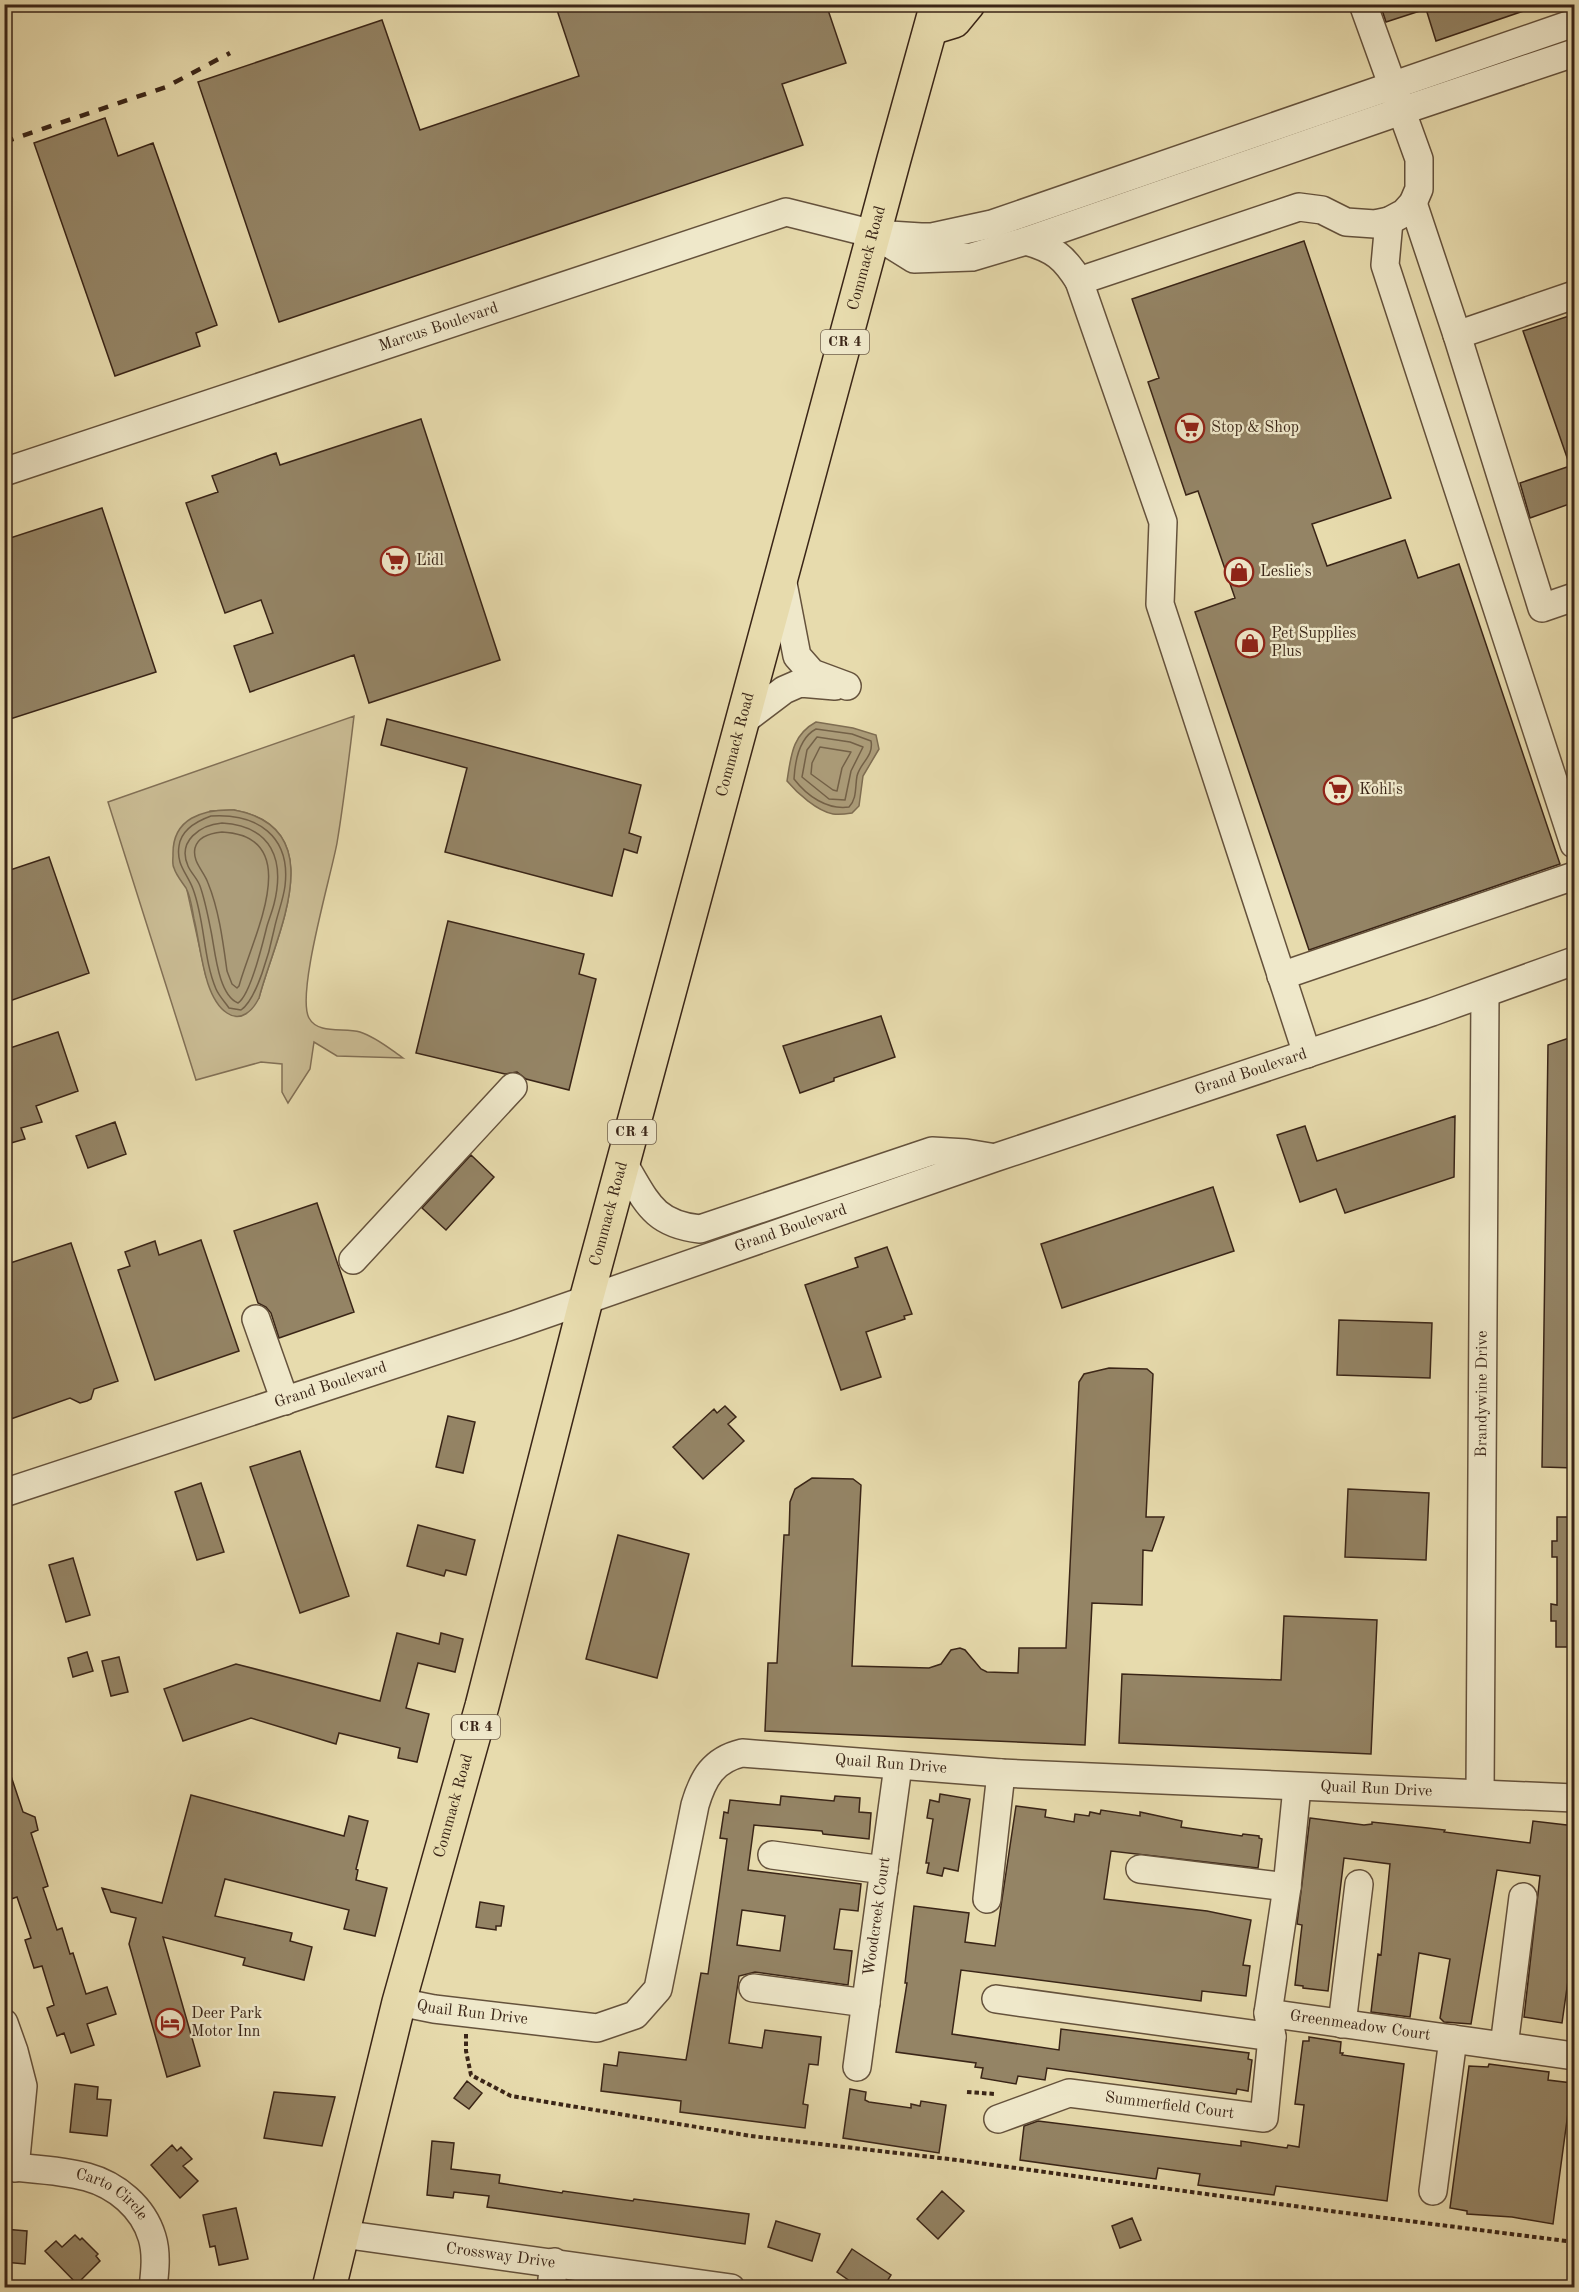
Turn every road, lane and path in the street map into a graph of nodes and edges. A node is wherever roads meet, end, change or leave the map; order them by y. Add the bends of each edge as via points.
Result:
1 (968, 4) edge
2 (1363, 4) edge
3 (934, 16) edge
4 (1575, 23) edge
5 (1575, 53) edge
6 (1391, 86) junction
7 (1401, 111) junction
8 (1413, 203) junction
9 (1389, 221) junction
10 (874, 234) junction
11 (1026, 241) junction
12 (1079, 281) junction
13 (1575, 295) edge
14 (1457, 335) junction
15 (4, 472) edge
16 (782, 578) junction
17 (1575, 597) edge
18 (743, 721) junction
19 (1575, 844) edge
20 (1575, 876) edge
21 (1575, 961) edge
22 (1281, 976) junction
23 (1485, 994) junction
24 (1306, 1054) junction
25 (513, 1087) dead end
26 (994, 1158) junction
27 (623, 1162) junction
28 (353, 1260) dead end
29 (586, 1300) junction
30 (256, 1318) dead end
31 (285, 1401) junction
32 (4, 1493) edge
33 (898, 1766) junction
34 (1001, 1773) junction
35 (1297, 1786) junction
36 (1480, 1793) junction
37 (1575, 1798) edge
38 (772, 1855) dead end
39 (1140, 1869) dead end
40 (884, 1870) junction
41 (1359, 1884) dead end
42 (1287, 1887) junction
43 (1523, 1897) dead end
44 (987, 1899) dead end
45 (753, 1988) dead end
46 (996, 1999) dead end
47 (399, 2002) junction
48 (866, 2003) junction
49 (466, 2013) junction
50 (4, 2023) edge
51 (1342, 2024) junction
52 (1270, 2025) junction
53 (1453, 2039) junction
54 (1504, 2046) junction
55 (1575, 2056) edge
56 (857, 2067) dead end
57 (998, 2119) dead end
58 (10, 2167) edge
59 (1432, 2191) dead end
60 (342, 2234) junction
61 (1575, 2242) edge
62 (552, 2275) edge
63 (153, 2288) edge
64 (329, 2288) edge
65 (731, 2288) edge

1 - 3 main road via 954,21
2 - 6 street
3 - 10 main road, Commack Road / CR 4
4 - 6 street
5 - 7 street
6 - 7 street
6 - 10 street via 992,224 932,237
7 - 8 street via 1419,159 1419,189
7 - 11 street
8 - 9 street
8 - 14 street
9 - 12 street via 1346,222 1322,210 1299,207
9 - 19 street via 1385,265
10 - 11 street via 914,259 972,257
10 - 15 street, Marcus Boulevard via 786,212
10 - 16 main road, Commack Road / CR 4
11 - 12 street via 1061,256
12 - 22 street via 1162,522 1160,604
13 - 14 street
14 - 17 street via 1542,608
16 - 18 main road, Commack Road / CR 4
16 - 18 street via 796,656 812,673 847,686 800,683 784,690
18 - 27 main road, Commack Road / CR 4
20 - 22 street
21 - 23 street, Grand Boulevard
22 - 24 street
23 - 24 street, Grand Boulevard
23 - 36 street, Brandywine Drive
24 - 26 street, Grand Boulevard
25 - 28 street
26 - 27 street via 932,1151 700,1229 659,1216
26 - 29 street, Grand Boulevard
27 - 29 main road, Commack Road / CR 4
29 - 31 street, Grand Boulevard
29 - 47 main road, Commack Road / CR 4 via 482,1706
30 - 31 street
31 - 32 street, Grand Boulevard
33 - 34 street, Quail Run Drive
33 - 40 street, Woodcreek Court
33 - 49 street, Quail Run Drive via 742,1754 721,1760 700,1787 695,1805 658,1989 635,2015 597,2028
34 - 35 street, Quail Run Drive
34 - 44 street
35 - 36 street, Quail Run Drive
35 - 42 street, Summerfield Court
36 - 37 street, Quail Run Drive
38 - 40 street
39 - 42 street
40 - 48 street, Woodcreek Court
41 - 51 street
42 - 52 street, Summerfield Court
43 - 54 street
45 - 48 street
46 - 52 street
47 - 49 street, Quail Run Drive
47 - 60 main road, Commack Road / CR 4
48 - 56 street, Woodcreek Court
49 - 61 path via 466,2051 471,2075 511,2096 751,2136
50 - 58 street via 22,2086
51 - 52 street, Greenmeadow Court
51 - 53 street, Greenmeadow Court
52 - 57 street, Summerfield Court via 1264,2118 1069,2093
53 - 54 street, Greenmeadow Court
53 - 59 street, Greenmeadow Court
54 - 55 street, Greenmeadow Court
58 - 63 street, Carto Circle via 86,2176 114,2187 137,2208 152,2236 156,2265
60 - 62 street, Crossway Drive
60 - 64 main road, Commack Road / CR 4
62 - 65 street, Crossway Drive

